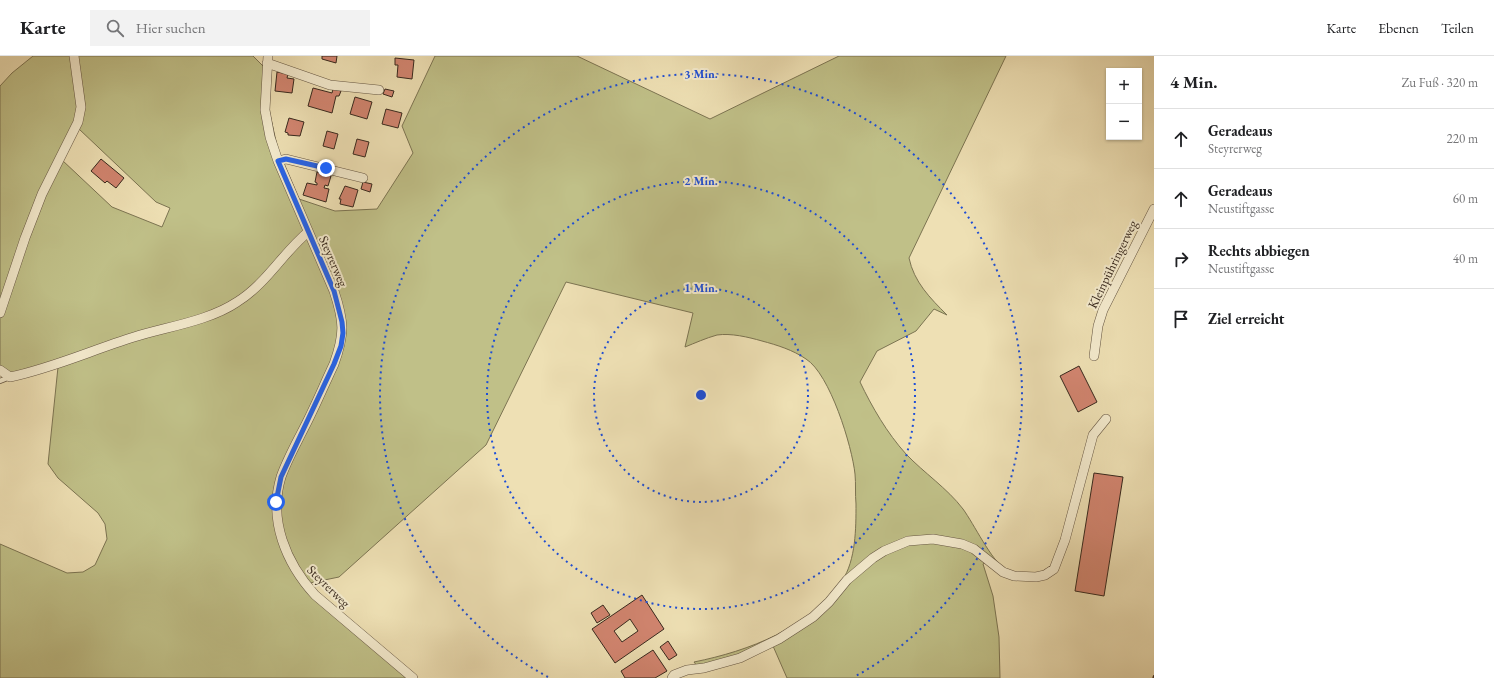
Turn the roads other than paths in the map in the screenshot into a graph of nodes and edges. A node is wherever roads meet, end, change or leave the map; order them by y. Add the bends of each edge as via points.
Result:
1 (74, 56) edge
2 (268, 60) edge
3 (379, 90) dead end
4 (278, 161) junction
5 (363, 178) dead end
6 (1154, 209) edge
7 (308, 232) junction
8 (0, 313) edge
9 (1094, 356) dead end
10 (0, 370) edge
11 (10, 377) junction
12 (0, 381) edge
13 (1106, 419) dead end
14 (413, 678) edge
15 (672, 678) edge

1 - 8 street via 82,107 78,122 42,194
2 - 3 street via 330,85
2 - 4 street via 265,110
4 - 5 street via 286,159
4 - 7 street
6 - 9 street, Kleinpühringerweg via 1102,310
7 - 11 street, Steyrerweg via 291,246 271,273 254,290 236,303 178,326 134,337 30,373
7 - 14 street, Steyrerweg via 340,308 343,333 334,364 281,477 276,502 280,532 290,561 305,584
10 - 11 street
11 - 12 lane
13 - 15 street via 1093,435 1065,540 1054,569 1045,575 1030,578 1014,576 999,569 974,549 962,544 933,539 908,541 873,558 847,580 818,613 779,639 740,658 687,670

